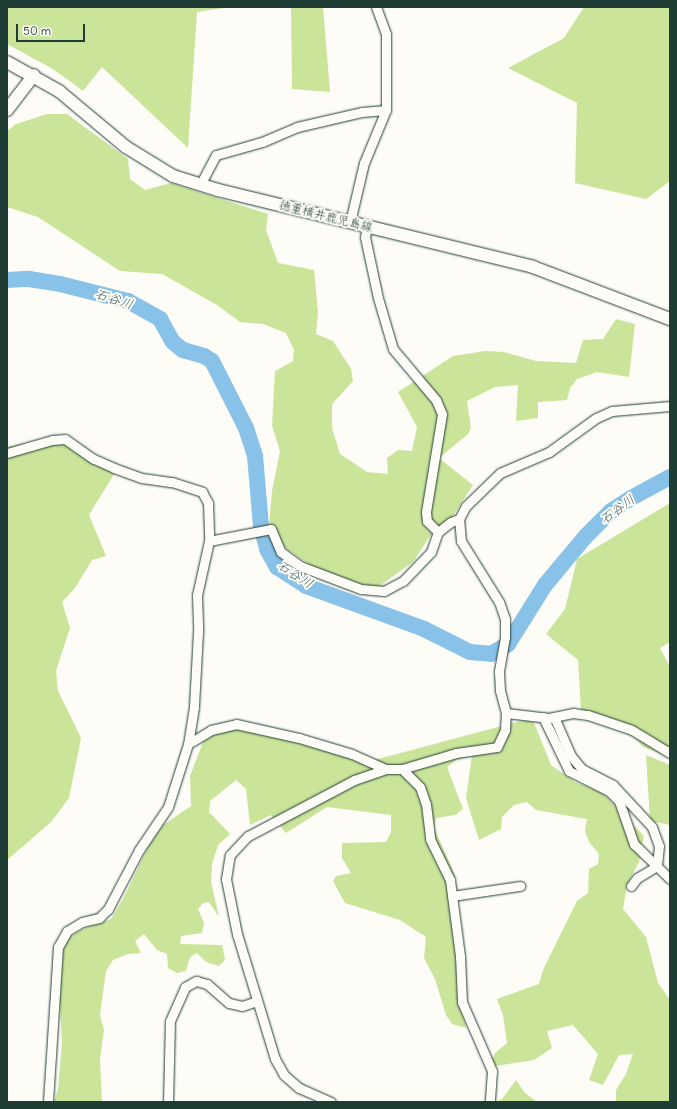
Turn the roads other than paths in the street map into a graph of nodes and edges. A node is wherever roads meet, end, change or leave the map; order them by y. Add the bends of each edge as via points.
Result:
1 (376, 7) edge
2 (7, 62) edge
3 (34, 75) junction
4 (7, 110) edge
5 (386, 110) junction
6 (200, 185) junction
7 (350, 222) junction
8 (367, 226) junction
9 (670, 319) edge
10 (670, 406) edge
11 (7, 453) edge
12 (459, 519) junction
13 (438, 532) junction
14 (209, 542) junction
15 (506, 713) junction
16 (543, 717) junction
17 (554, 717) junction
18 (188, 744) junction
19 (670, 753) edge
20 (386, 769) junction
21 (402, 769) junction
22 (657, 866) junction
23 (670, 879) edge
24 (520, 886) dead end
25 (631, 886) dead end
26 (452, 896) junction
27 (257, 1001) junction
28 (48, 1102) edge
29 (168, 1102) edge
30 (331, 1102) edge
31 (490, 1102) edge

1 - 5 street via 386,34
2 - 3 main road, 徳重横井鹿児島線
3 - 4 main road
3 - 6 main road, 徳重横井鹿児島線 via 59,91 148,162 173,176
5 - 6 street via 362,112 297,127 262,142 216,155
5 - 7 street via 364,163
6 - 7 main road, 徳重横井鹿児島線
7 - 8 main road, 徳重横井鹿児島線
8 - 9 main road, 徳重横井鹿児島線 via 533,267
8 - 13 street via 366,238 378,298 393,349 436,400 442,414 426,512 427,521
10 - 12 street via 612,411 596,418 550,452 500,473 466,506
11 - 14 street via 64,439 94,459 114,468 142,478 172,482 202,492 208,503
12 - 13 street
12 - 15 street via 459,530 466,550 499,602 505,619 500,691
13 - 14 street via 431,552 403,581 394,588 373,592 300,566 281,552 271,529 256,530
14 - 18 street via 197,595 194,707
15 - 16 street
15 - 21 street via 505,730 497,747 456,753
16 - 17 street
16 - 22 street via 569,771 609,791 619,801 634,844
17 - 19 street via 573,713 588,715 632,730
17 - 22 street via 571,756 582,769 613,785 652,827 659,846
18 - 20 street via 211,730 236,724 299,738 352,754
18 - 28 street via 168,807 139,850 108,909 99,918 82,922 67,931 58,947
20 - 21 street
20 - 27 street via 354,780 248,836 230,855 226,879 237,934
21 - 26 street via 420,787 426,804 430,839 450,880
22 - 23 street
22 - 25 street via 637,878
24 - 26 street
26 - 31 street via 460,956 462,1002 492,1071
27 - 29 street via 242,1006 229,1003 207,984 196,981 185,987 170,1021
27 - 30 street via 275,1059 284,1075 299,1088

